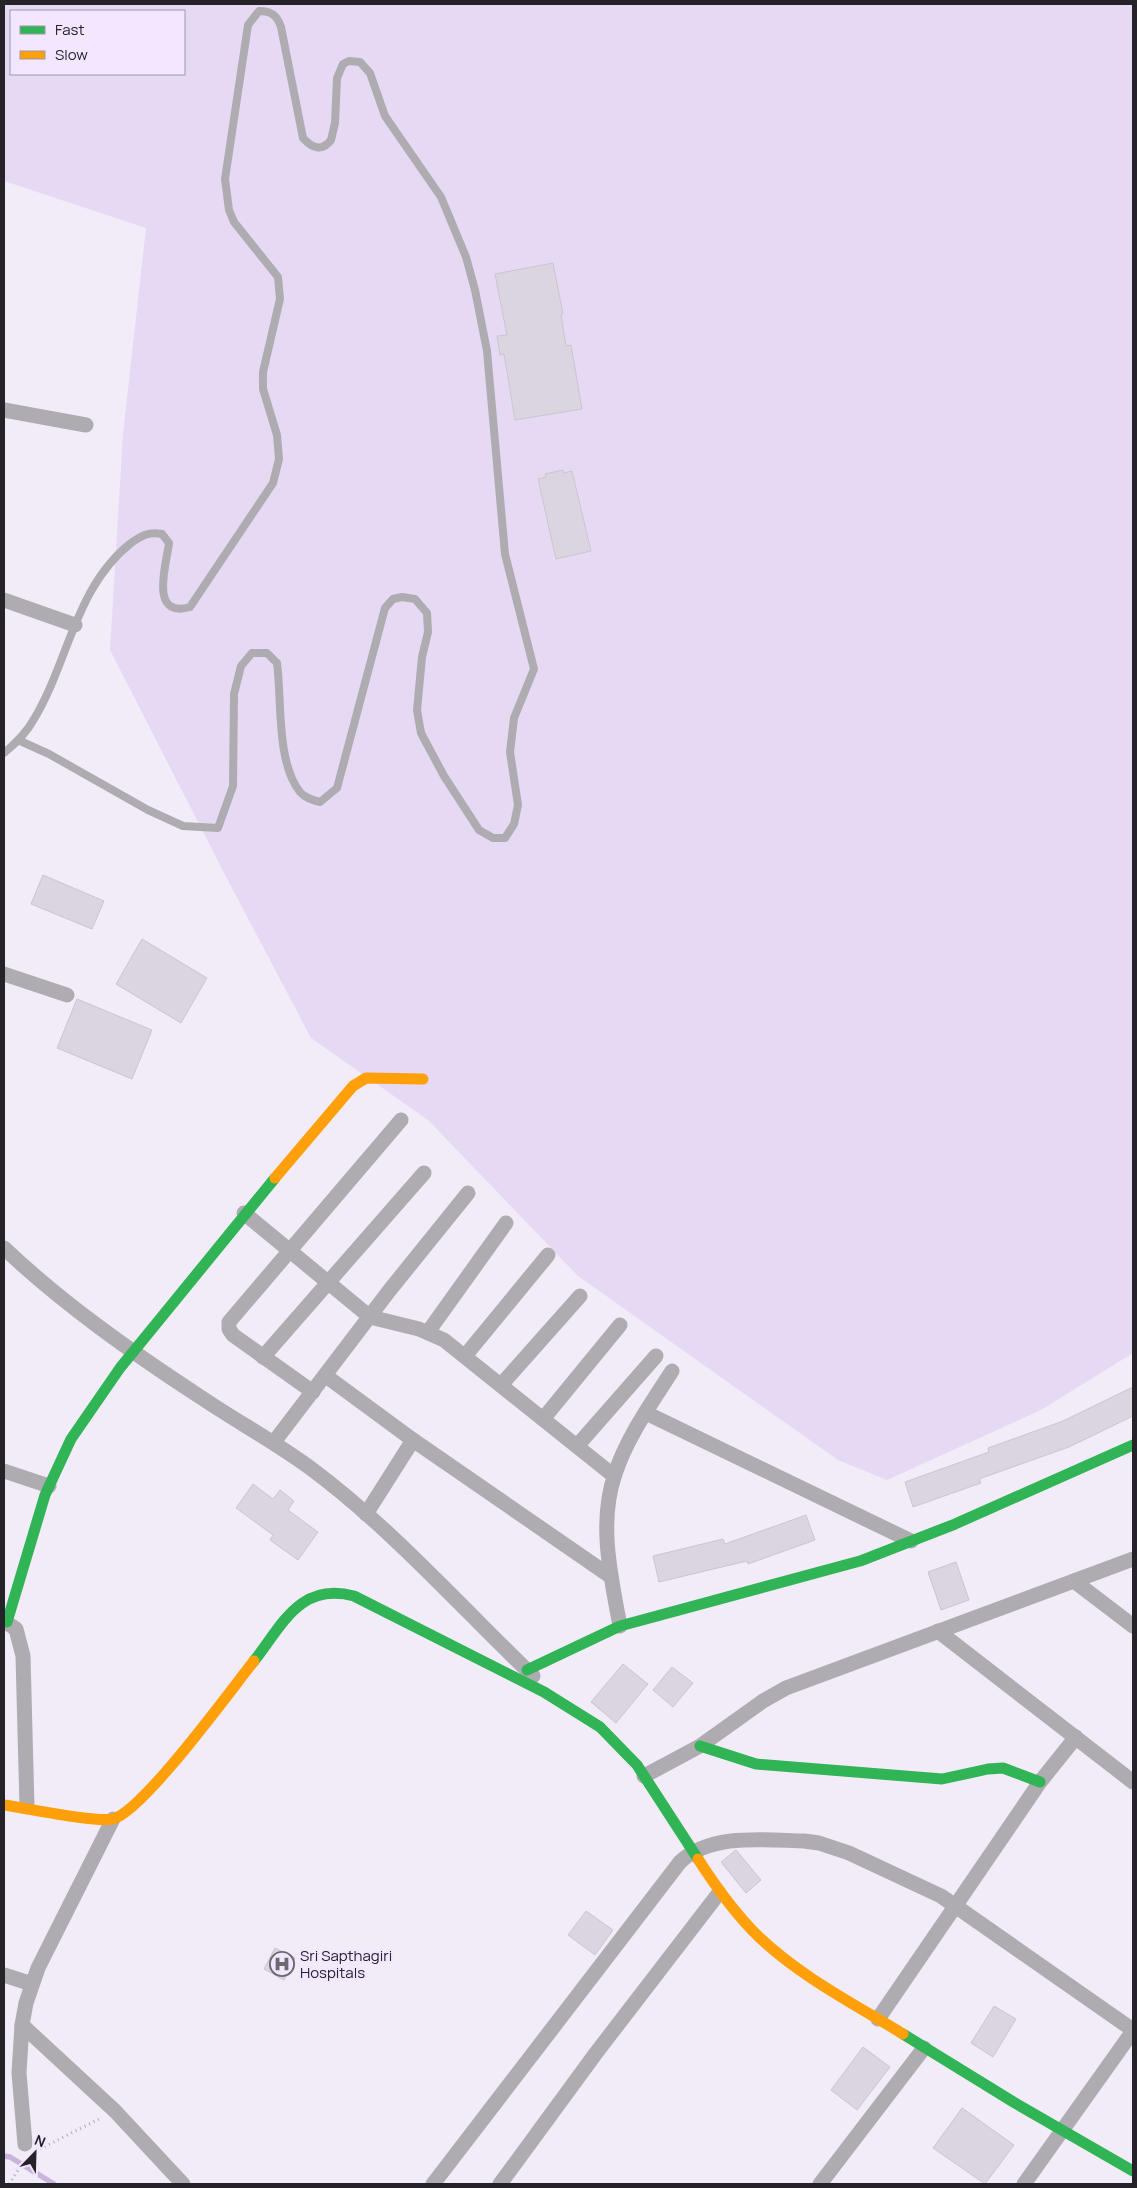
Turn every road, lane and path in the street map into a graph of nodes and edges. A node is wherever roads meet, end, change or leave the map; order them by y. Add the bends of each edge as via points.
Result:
1 (4, 410) edge
2 (86, 425) dead end
3 (4, 600) edge
4 (75, 625) junction
5 (18, 740) junction
6 (4, 753) edge
7 (4, 974) edge
8 (67, 995) dead end
9 (424, 1079) dead end
10 (401, 1120) dead end
11 (424, 1173) dead end
12 (468, 1193) dead end
13 (244, 1213) junction
14 (506, 1223) dead end
15 (4, 1248) edge
16 (290, 1251) junction
17 (548, 1255) dead end
18 (329, 1283) junction
19 (580, 1296) dead end
20 (370, 1317) junction
21 (620, 1325) dead end
22 (428, 1332) junction
23 (134, 1352) junction
24 (464, 1356) junction
25 (656, 1356) dead end
26 (263, 1357) junction
27 (672, 1371) dead end
28 (326, 1376) junction
29 (501, 1385) junction
30 (313, 1392) junction
31 (646, 1413) junction
32 (543, 1419) junction
33 (413, 1440) junction
34 (274, 1442) junction
35 (1133, 1445) edge
36 (578, 1446) junction
37 (4, 1471) edge
38 (614, 1476) junction
39 (49, 1486) junction
40 (366, 1514) junction
41 (911, 1541) junction
42 (1133, 1559) edge
43 (610, 1576) junction
44 (1074, 1581) junction
45 (5, 1622) edge
46 (620, 1626) junction
47 (1133, 1626) edge
48 (938, 1631) junction
49 (527, 1670) junction
50 (554, 1697) junction
51 (1076, 1737) junction
52 (700, 1746) junction
53 (644, 1776) junction
54 (1040, 1782) junction
55 (1133, 1782) edge
56 (4, 1805) edge
57 (27, 1807) junction
58 (112, 1819) junction
59 (695, 1850) junction
60 (720, 1893) junction
61 (956, 1905) junction
62 (4, 1975) edge
63 (32, 1984) junction
64 (878, 2020) junction
65 (22, 2025) junction
66 (1133, 2030) edge
67 (924, 2048) junction
68 (11, 2073) edge
69 (115, 2111) junction
70 (1061, 2132) junction
71 (30, 2150) junction
72 (1133, 2171) edge
73 (9, 2184) edge
74 (183, 2184) edge
75 (432, 2184) edge
76 (500, 2184) edge
77 (820, 2184) edge
78 (1024, 2184) edge

1 - 2 street
3 - 4 street
4 - 5 lane via 45,698 34,720
4 - 5 lane via 84,601 109,563 148,533 162,534 168,543 162,587 166,600 178,609 190,607 261,503 277,471 277,435 263,389 263,372 280,299 278,277 234,222 225,179 248,25 259,12 272,13 281,27 303,138 310,146 327,146 331,140 339,71 349,61 360,62 370,73 378,100 392,127 442,197 466,257 487,351 505,554 534,669 514,718 510,752 518,805 514,824 505,838 493,838 479,830 421,733 417,710 418,685 428,632 427,613 415,599 402,597 393,600 386,608 337,788 320,802 310,800 300,792 287,764 277,663 267,653 252,654 241,666 233,704 233,786 218,828 183,826
5 - 6 lane
7 - 8 street
9 - 13 street via 372,1078 359,1082
10 - 16 street
11 - 18 street
12 - 20 street
13 - 16 street
13 - 23 street
14 - 22 street
15 - 23 street via 37,1279
16 - 18 street
16 - 26 street via 229,1322 233,1335
17 - 24 street
18 - 20 street
18 - 26 street
19 - 29 street
20 - 22 street
20 - 28 street
21 - 32 street
22 - 24 street
23 - 34 street via 202,1399
23 - 39 street via 77,1429
24 - 29 street
25 - 36 street
26 - 30 street
27 - 31 street
28 - 30 street
28 - 33 street
29 - 32 street
30 - 34 street
31 - 38 street
31 - 41 street
32 - 36 street
33 - 40 street
33 - 43 street
34 - 40 street via 314,1470
35 - 41 street
36 - 38 street
37 - 39 street
38 - 43 street via 607,1530
39 - 45 street
40 - 49 street
41 - 46 street via 860,1561
42 - 44 street
43 - 46 street
44 - 47 street
44 - 48 street
45 - 57 street via 18,1634 23,1656
46 - 49 street
48 - 51 street
48 - 52 street via 786,1688
49 - 50 street
50 - 53 street via 594,1722 618,1743
50 - 58 street via 354,1596 337,1591 313,1595 285,1619 156,1783 131,1810
51 - 54 street
51 - 55 street
52 - 53 street
52 - 54 street via 775,1767 942,1779 1004,1768
53 - 59 street
54 - 61 street
56 - 57 street
57 - 58 street
58 - 63 street
59 - 60 street
59 - 61 street via 722,1842 786,1840 819,1843 921,1885
59 - 75 street via 680,1862
60 - 64 street via 740,1919 778,1954
60 - 76 street
61 - 64 street
61 - 66 street
62 - 63 street
63 - 65 street
64 - 67 street
65 - 68 street
65 - 69 street
66 - 70 street
67 - 70 street
67 - 77 street
68 - 71 street
69 - 71 path
69 - 74 street
70 - 72 street
70 - 78 street
71 - 73 path

